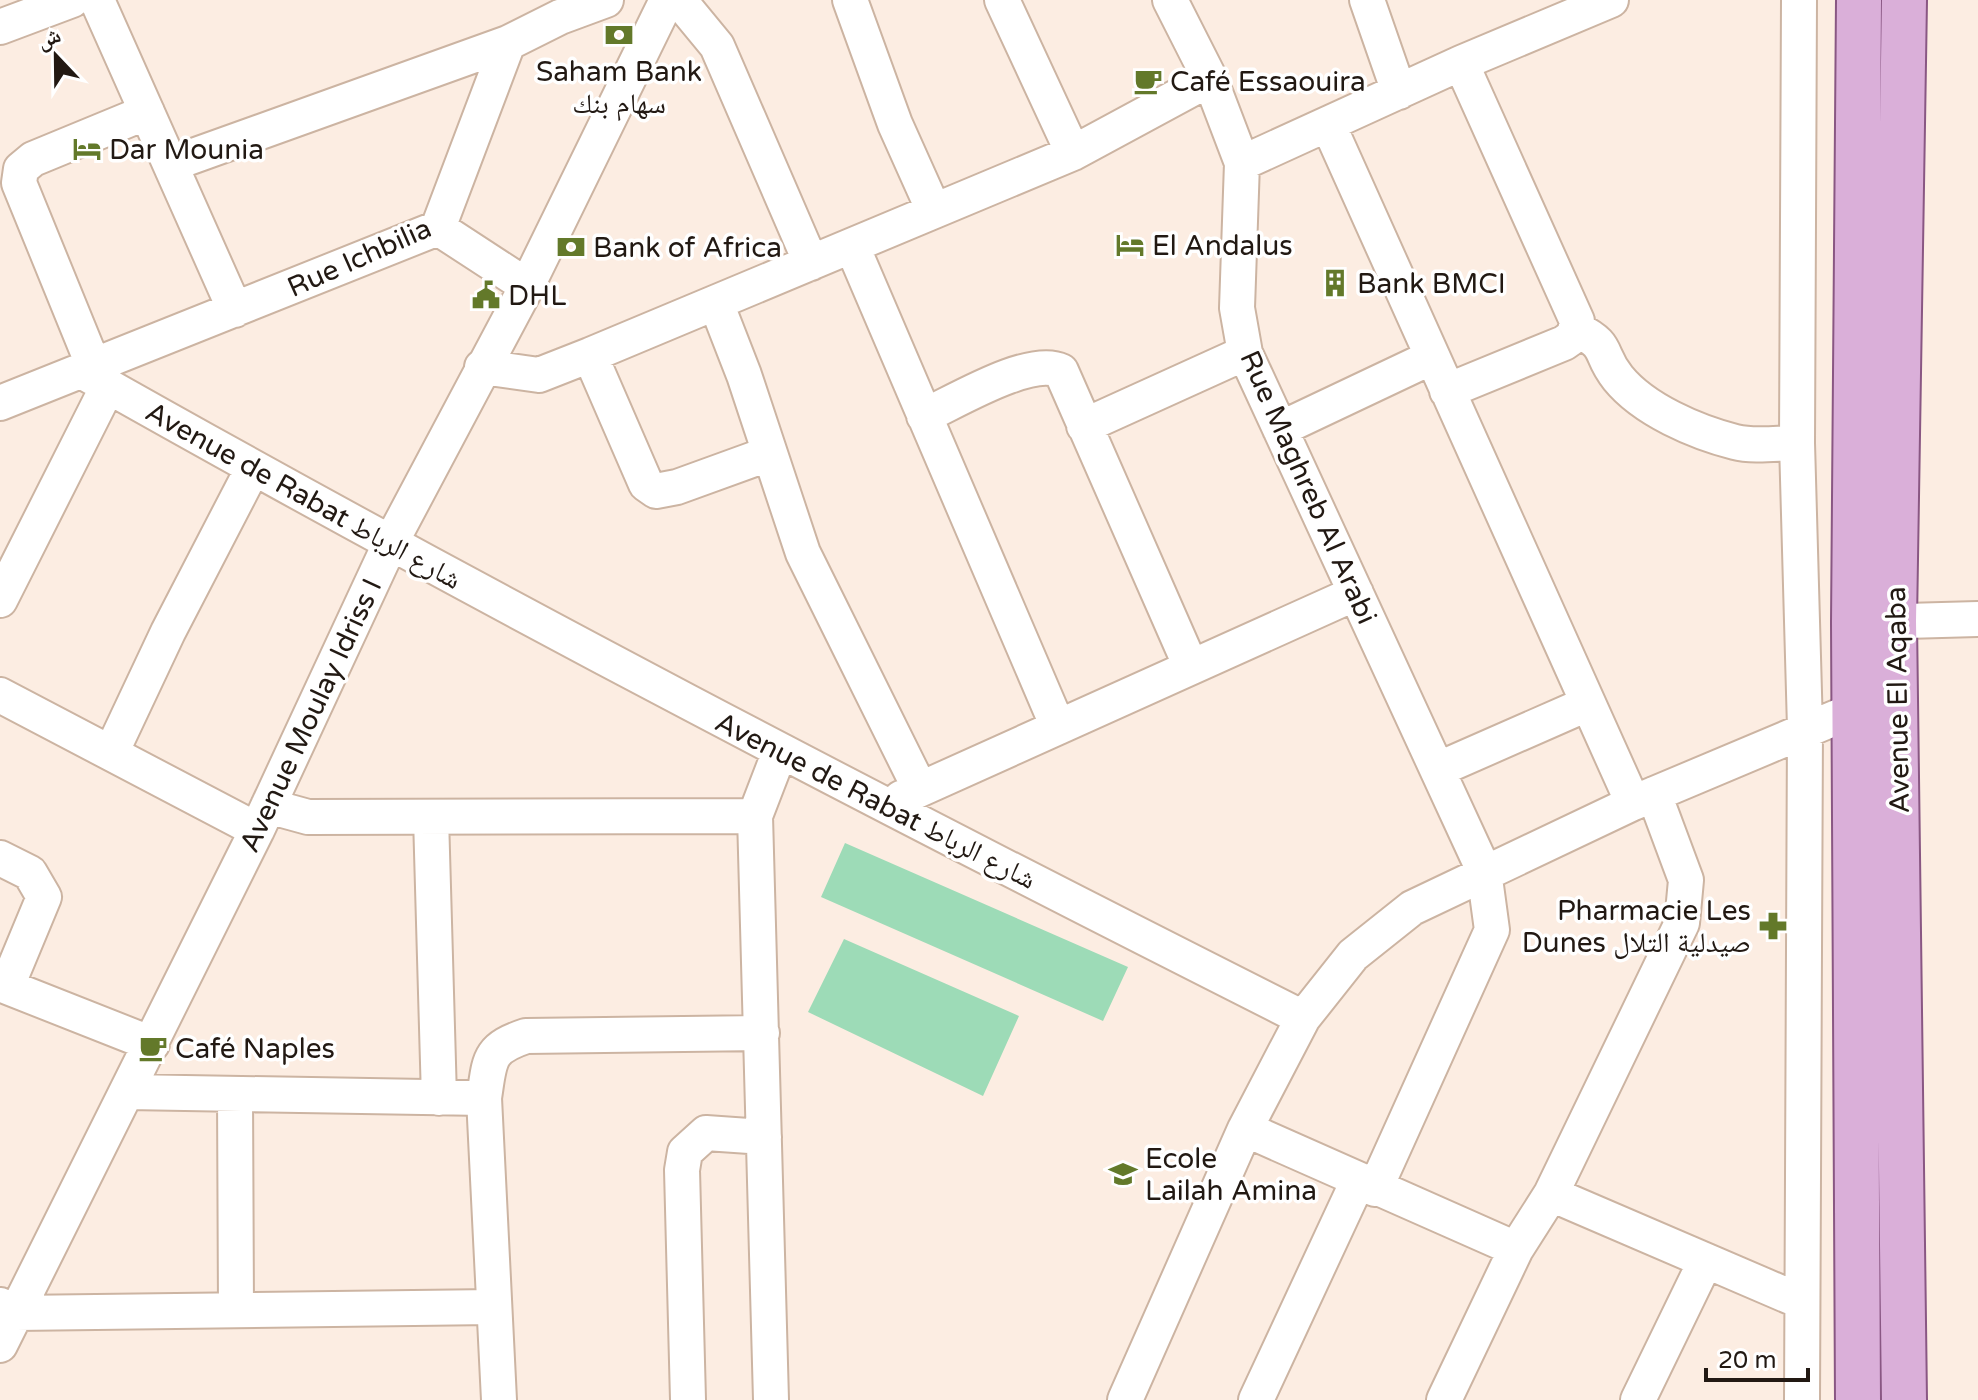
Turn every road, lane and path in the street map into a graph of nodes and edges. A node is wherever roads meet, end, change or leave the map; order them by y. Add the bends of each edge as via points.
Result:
1 (72, 0) edge
2 (97, 0) edge
3 (606, 0) edge
4 (667, 0) edge
5 (679, 0) edge
6 (1002, 0) edge
7 (1170, 0) edge
8 (1367, 0) edge
9 (1611, 0) edge
10 (1799, 0) edge
11 (1859, 0) edge
12 (1904, 0) edge
13 (859, 3) edge
14 (1556, 11) edge
15 (0, 27) edge
16 (508, 43) junction
17 (1461, 63) junction
18 (1210, 79) junction
19 (1399, 92) junction
20 (147, 112) junction
21 (1328, 124) junction
22 (1073, 153) junction
23 (1242, 163) junction
24 (171, 164) junction
25 (934, 211) junction
26 (438, 228) junction
27 (852, 246) junction
28 (811, 263) junction
29 (527, 286) junction
30 (716, 303) junction
31 (235, 310) junction
32 (1576, 329) junction
33 (1245, 353) junction
34 (590, 355) junction
35 (1430, 358) junction
36 (482, 367) junction
37 (95, 375) junction
38 (1447, 391) junction
39 (0, 403) edge
40 (924, 416) junction
41 (1084, 426) junction
42 (1280, 429) junction
43 (1797, 443) junction
44 (768, 454) junction
45 (253, 468) junction
46 (390, 544) junction
47 (1356, 593) junction
48 (0, 600) edge
49 (1978, 619) edge
50 (1874, 622) junction
51 (1191, 667) junction
52 (0, 695) edge
53 (1897, 695) junction
54 (1587, 704) junction
55 (1855, 707) junction
56 (1058, 727) junction
57 (1805, 728) junction
58 (780, 751) junction
59 (111, 753) junction
60 (1439, 769) junction
61 (920, 789) junction
62 (1643, 798) junction
63 (882, 806) junction
64 (755, 816) junction
65 (431, 817) junction
66 (262, 818) junction
67 (0, 858) edge
68 (1484, 871) junction
69 (3, 985) edge
70 (1303, 1018) junction
71 (762, 1033) junction
72 (152, 1044) junction
73 (128, 1092) junction
74 (235, 1094) junction
75 (439, 1098) junction
76 (484, 1098) junction
77 (1245, 1129) junction
78 (764, 1137) junction
79 (1367, 1185) junction
80 (1551, 1194) junction
81 (1516, 1249) junction
82 (1705, 1262) junction
83 (1800, 1301) junction
84 (493, 1307) junction
85 (8, 1309) edge
86 (236, 1310) junction
87 (0, 1345) edge
88 (499, 1400) edge
89 (688, 1400) edge
90 (771, 1400) edge
91 (1125, 1400) edge
92 (1256, 1400) edge
93 (1444, 1400) edge
94 (1638, 1400) edge
95 (1802, 1400) edge
96 (1858, 1400) edge
97 (1904, 1400) edge

1 - 15 street
2 - 20 street
3 - 16 street
4 - 29 street, Avenue Moulay Idriss I
5 - 28 street via 717,46
6 - 22 street
7 - 18 street, Rue Maghreb Al Arabi
8 - 19 street
9 - 14 street
10 - 43 street
11 - 50 main road, Avenue El Aqaba
12 - 50 main road, Avenue El Aqaba
13 - 25 street via 895,124
14 - 17 street
16 - 24 street
16 - 26 street, Rue Ichbilia
17 - 19 street
17 - 32 street via 1570,304
18 - 22 street
18 - 23 street, Rue Maghreb Al Arabi
19 - 21 street
20 - 24 street
20 - 37 street via 33,159 21,169 19,183
21 - 23 street
21 - 35 street
22 - 25 street
23 - 33 street, Rue Maghreb Al Arabi via 1237,308
24 - 31 street
25 - 27 street
26 - 29 street
26 - 31 street, Rue Ichbilia
27 - 28 street
27 - 40 street
28 - 30 street
29 - 36 street, Avenue Moulay Idriss I
30 - 34 street
30 - 44 street
31 - 37 street, Rue Ichbilia
32 - 38 street via 1564,343
32 - 43 street via 1599,341 1617,376 1636,395 1675,418 1737,443
33 - 41 street
33 - 42 street, Rue Maghreb Al Arabi
34 - 36 street via 539,375
34 - 44 street via 646,484 656,491
35 - 38 street
35 - 42 street
36 - 46 street, Avenue Moulay Idriss I
37 - 39 street, Rue Ichbilia
37 - 45 street, Avenue de Rabat شارع الرباط
37 - 48 street
38 - 54 street
40 - 41 street via 1029,369 1050,366 1069,384
40 - 56 street
41 - 51 street
42 - 47 street, Rue Maghreb Al Arabi
43 - 57 street
44 - 61 street via 803,553
45 - 46 street, Avenue de Rabat شارع الرباط
45 - 59 street
46 - 58 street, Avenue de Rabat شارع الرباط
46 - 66 street, Avenue Moulay Idriss I
47 - 51 street
47 - 60 street, Rue Maghreb Al Arabi
49 - 50 street
50 - 53 main road, Avenue El Aqaba
50 - 55 main road, Avenue El Aqaba
51 - 56 street
52 - 59 street
53 - 55 street
53 - 97 main road, Avenue El Aqaba
54 - 60 street
54 - 62 street
55 - 57 street
55 - 96 main road, Avenue El Aqaba
56 - 61 street
57 - 62 street
57 - 83 street
58 - 63 street, Avenue de Rabat شارع الرباط
58 - 64 street
59 - 66 street
60 - 68 street, Rue Maghreb Al Arabi
61 - 63 street
62 - 68 street
62 - 80 street via 1686,880 1682,923
63 - 70 street, Avenue de Rabat شارع الرباط
64 - 65 street
64 - 71 street
65 - 66 street
65 - 75 street
66 - 72 street, Avenue Moulay Idriss I
67 - 69 street via 30,873 44,897
68 - 70 street via 1412,908 1353,955
68 - 79 street, Rue Maghreb Al Arabi via 1492,930
69 - 72 street
70 - 77 street
71 - 76 street via 526,1036 496,1049
71 - 78 street
72 - 73 street, Avenue Moulay Idriss I
73 - 74 street
73 - 85 street, Avenue Moulay Idriss I
74 - 75 street
74 - 86 street
75 - 76 street
76 - 84 street
77 - 79 street
77 - 91 street
78 - 89 street via 706,1133 685,1152
78 - 90 street
79 - 81 street
79 - 92 street, Rue Maghreb Al Arabi
80 - 81 street
80 - 82 street
81 - 93 street
82 - 83 street
82 - 94 street
83 - 95 street
84 - 86 street
84 - 88 street
85 - 86 street
85 - 87 street, Avenue Moulay Idriss I

